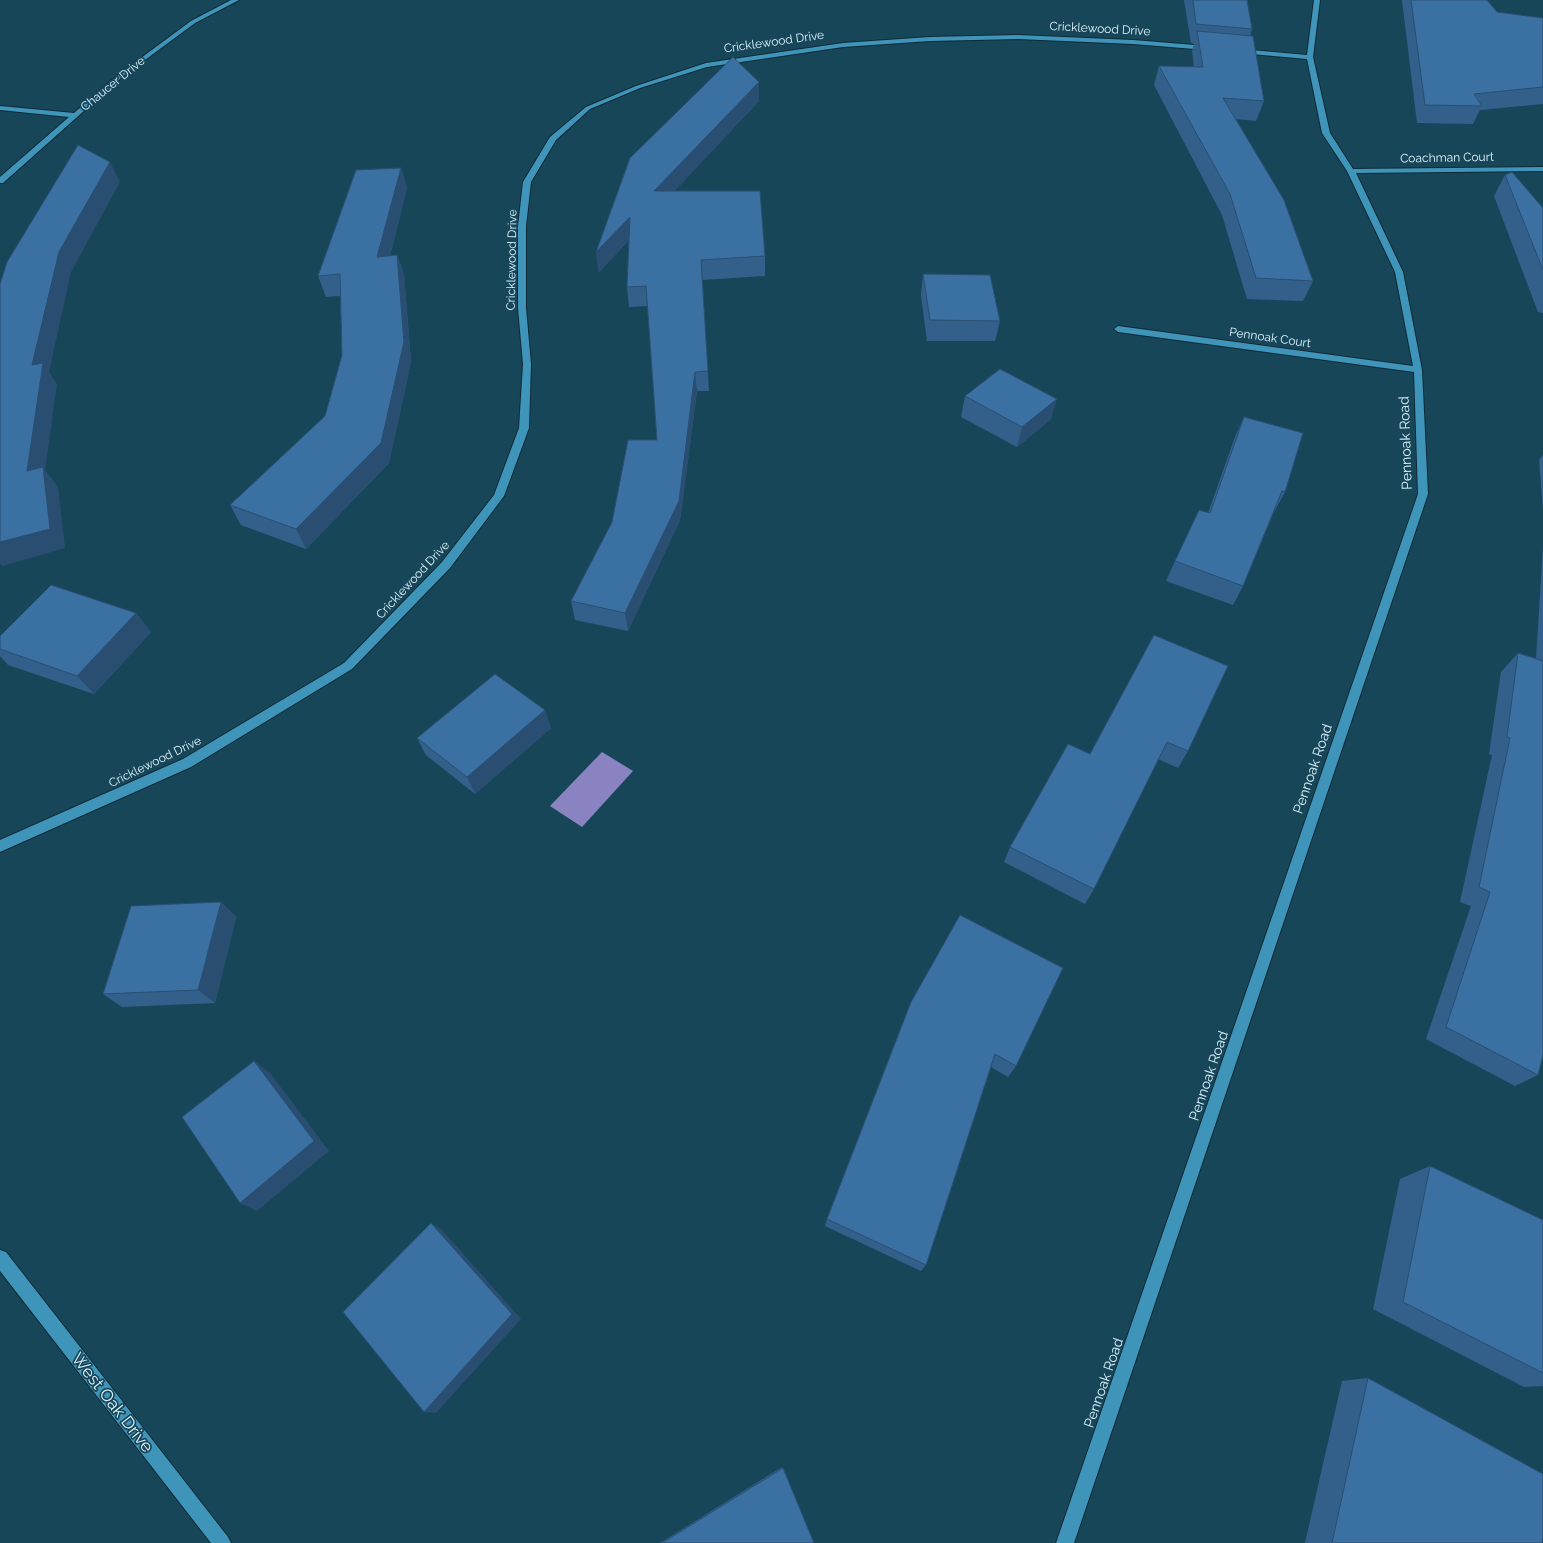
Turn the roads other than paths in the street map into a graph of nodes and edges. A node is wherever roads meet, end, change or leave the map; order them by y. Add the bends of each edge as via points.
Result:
1 (236, 0) edge
2 (1317, 0) edge
3 (1218, 49) edge
4 (1233, 51) edge
5 (1310, 57) junction
6 (0, 108) edge
7 (74, 115) junction
8 (1543, 168) edge
9 (1351, 171) junction
10 (0, 181) edge
11 (1118, 329) dead end
12 (1418, 370) junction
13 (0, 846) edge
14 (1, 1262) edge
15 (222, 1543) edge
16 (1065, 1543) edge

1 - 7 street, Chaucer Drive via 193,22 120,76
2 - 5 street, Pennoak Road
3 - 13 street, Cricklewood Drive via 1018,37 930,39 843,45 706,65 638,87 588,108 554,139 527,182 522,226 522,308 527,364 524,428 499,496 446,564 348,666 187,763
4 - 5 street
5 - 9 street, Pennoak Road via 1326,133
6 - 7 street
7 - 10 street, Chaucer Drive
8 - 9 street, Coachman Court
9 - 12 street, Pennoak Road via 1400,272
11 - 12 street, Pennoak Court
12 - 16 street, Pennoak Road via 1423,494
14 - 15 street, West Oak Drive

